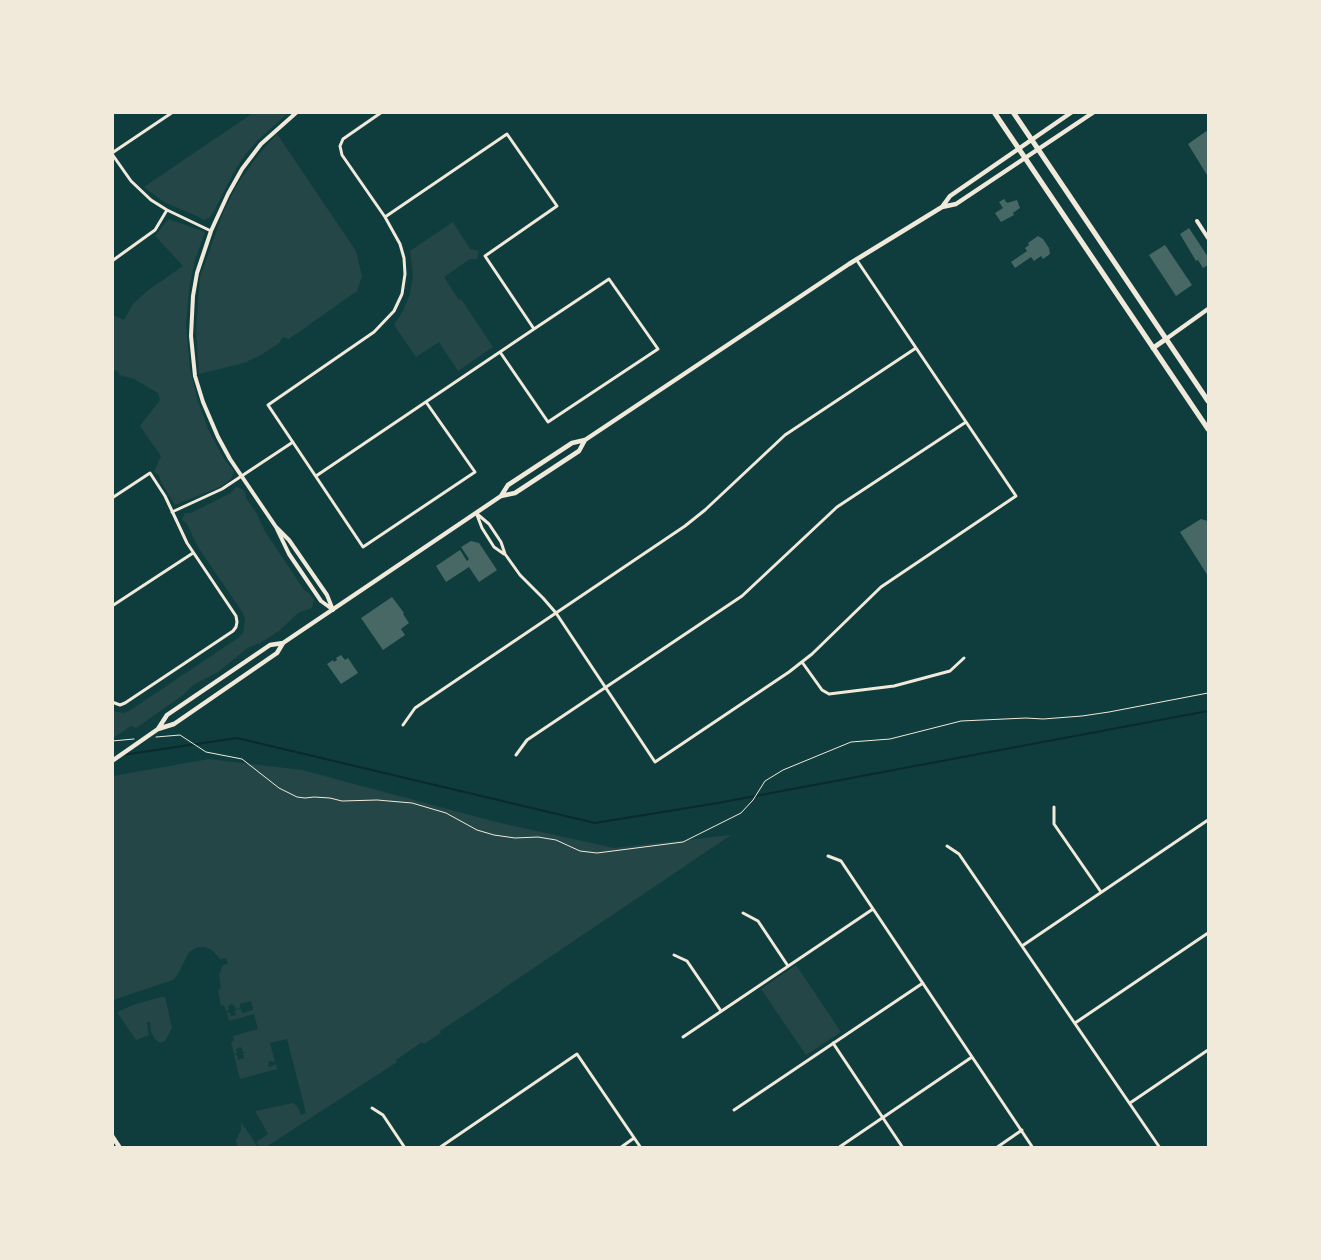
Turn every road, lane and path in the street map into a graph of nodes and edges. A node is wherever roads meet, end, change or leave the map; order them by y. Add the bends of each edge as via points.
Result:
1 (173, 112) edge
2 (297, 112) edge
3 (382, 112) edge
4 (994, 112) edge
5 (1014, 112) edge
6 (1072, 112) edge
7 (1094, 112) edge
8 (1032, 140) junction
9 (1019, 149) junction
10 (1038, 149) junction
11 (112, 154) edge
12 (1026, 158) junction
13 (942, 207) junction
14 (167, 210) junction
15 (385, 217) junction
16 (1197, 221) dead end
17 (211, 231) junction
18 (1208, 238) edge
19 (856, 259) junction
20 (112, 261) edge
21 (1208, 309) edge
22 (534, 329) junction
23 (1166, 339) junction
24 (916, 348) junction
25 (1153, 348) junction
26 (500, 352) junction
27 (1208, 401) edge
28 (426, 402) junction
29 (966, 422) junction
30 (1208, 429) edge
31 (585, 440) junction
32 (293, 442) junction
33 (242, 476) junction
34 (316, 476) junction
35 (501, 496) junction
36 (112, 498) edge
37 (172, 512) junction
38 (476, 513) junction
39 (276, 527) junction
40 (193, 553) junction
41 (505, 554) junction
42 (112, 606) edge
43 (333, 610) junction
44 (556, 614) junction
45 (283, 643) junction
46 (964, 658) dead end
47 (802, 662) junction
48 (605, 688) junction
49 (1208, 693) edge
50 (112, 702) edge
51 (404, 725) dead end
52 (158, 729) junction
53 (142, 738) dead end
54 (151, 738) dead end
55 (112, 741) edge
56 (516, 755) dead end
57 (112, 760) edge
58 (1054, 807) dead end
59 (1208, 820) edge
60 (947, 846) dead end
61 (828, 856) dead end
62 (1101, 892) junction
63 (873, 909) junction
64 (743, 913) dead end
65 (1208, 933) edge
66 (1022, 946) junction
67 (674, 955) dead end
68 (788, 966) junction
69 (922, 983) junction
70 (721, 1011) junction
71 (1075, 1023) junction
72 (683, 1037) dead end
73 (833, 1043) junction
74 (1208, 1050) edge
75 (972, 1057) junction
76 (1130, 1103) junction
77 (372, 1108) dead end
78 (734, 1110) dead end
79 (883, 1117) junction
80 (1022, 1130) junction
81 (112, 1136) edge
82 (634, 1138) junction
83 (120, 1148) edge
84 (405, 1148) edge
85 (439, 1148) edge
86 (620, 1148) edge
87 (641, 1148) edge
88 (838, 1148) edge
89 (903, 1148) edge
90 (996, 1148) edge
91 (1033, 1148) edge
92 (1160, 1148) edge

1 - 11 street
2 - 17 street via 250,157
3 - 15 street via 343,139 340,146 342,154
4 - 9 main road
5 - 8 main road
6 - 8 main road
7 - 10 main road
8 - 9 main road
8 - 10 main road
9 - 12 main road
9 - 13 main road via 950,196
10 - 12 main road
10 - 23 main road
11 - 14 street via 137,188
12 - 13 main road via 956,204
12 - 25 main road
13 - 19 main road
14 - 17 street
14 - 20 street via 155,230
15 - 22 street via 507,134 557,206 485,256
15 - 32 street via 404,258 402,294 394,311 374,332 268,405
16 - 18 street
17 - 33 street via 193,296 191,336 195,376 210,422
19 - 24 street
19 - 31 main road
21 - 23 street
22 - 26 street
22 - 26 street via 609,279 658,349 548,422
23 - 25 main road
23 - 27 main road
24 - 29 street
24 - 44 street via 785,435 686,526
25 - 30 main road
26 - 28 street
28 - 34 street
28 - 34 street via 475,472 363,547
29 - 47 street via 1016,496 881,587
29 - 48 street via 837,508 742,596
31 - 35 main road via 572,442 508,485
31 - 35 main road via 579,451 515,493
32 - 33 street
32 - 34 street
33 - 37 street
33 - 39 street
35 - 38 main road
36 - 37 street via 150,473
37 - 40 street
38 - 41 street via 489,524
38 - 41 street via 494,547
38 - 43 main road
39 - 43 street via 302,557
39 - 43 street via 289,554 321,601
40 - 42 street
40 - 50 street via 236,616 234,630 125,703 117,705
41 - 44 street
43 - 45 main road
44 - 48 street
44 - 51 street via 415,708
45 - 52 main road via 277,653 174,724
45 - 52 main road via 270,645 167,715
46 - 47 street via 950,671 894,686 829,694 822,690
47 - 48 street via 655,762
48 - 56 street via 527,740
49 - 54 path via 1082,716 961,721 890,739 851,742 783,770 765,781 741,813 683,842 597,854 580,851 556,840 494,835 476,830 440,811 412,803 296,797 279,788 242,758 206,752 180,736
52 - 57 main road
53 - 55 path
58 - 62 street via 1054,824
59 - 62 street
60 - 66 street via 959,854
61 - 63 street via 841,861
62 - 66 street
63 - 68 street
63 - 69 street
64 - 68 street via 758,921
65 - 71 street
66 - 71 street
67 - 70 street via 688,961
68 - 70 street
69 - 73 street
69 - 75 street
70 - 72 street
71 - 76 street
73 - 78 street
73 - 79 street
74 - 76 street
75 - 79 street
75 - 80 street
76 - 92 street
77 - 84 street via 383,1115
79 - 88 street
79 - 89 street
80 - 90 street
80 - 91 street
81 - 83 main road
82 - 85 street via 577,1054
82 - 86 street
82 - 87 street

